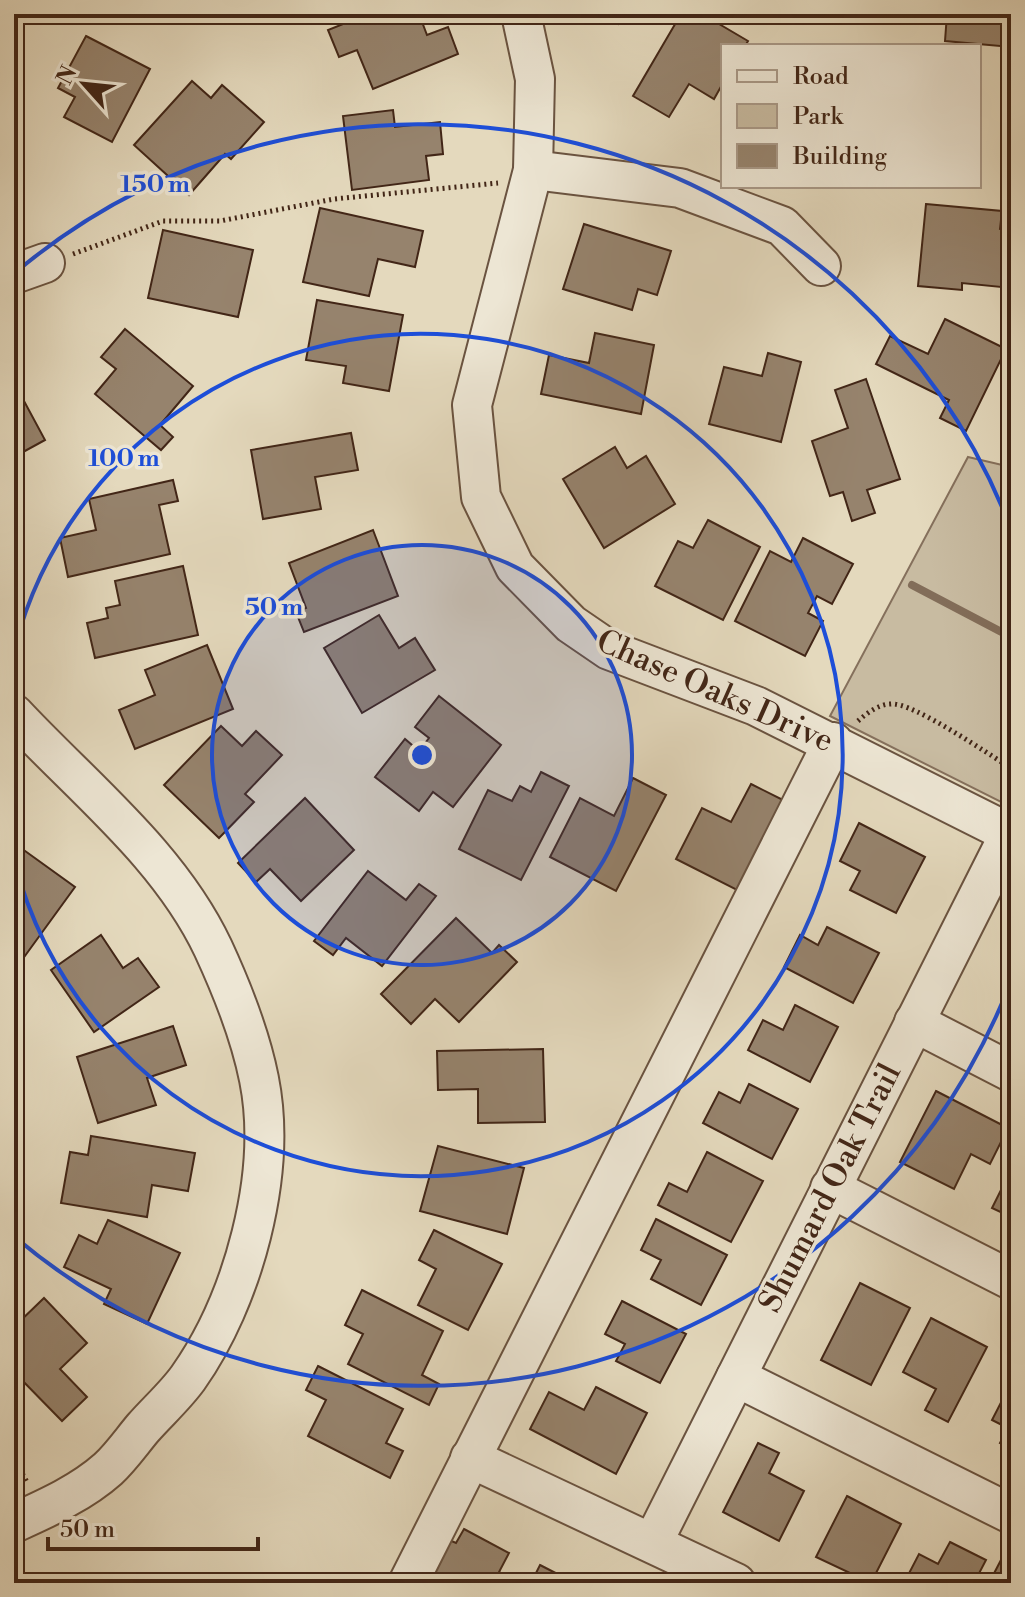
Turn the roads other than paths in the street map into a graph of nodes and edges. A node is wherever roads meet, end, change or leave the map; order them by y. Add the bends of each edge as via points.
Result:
1 (521, 14) edge
2 (520, 176) junction
3 (821, 266) dead end
4 (14, 714) edge
5 (833, 742) junction
6 (1010, 834) edge
7 (914, 1022) junction
8 (1011, 1072) edge
9 (830, 1188) junction
10 (1011, 1280) edge
11 (736, 1377) junction
12 (470, 1458) junction
13 (23, 1507) edge
14 (1011, 1514) edge
15 (653, 1542) junction
16 (408, 1583) edge
17 (736, 1583) edge

1 - 2 street, Chase Oaks Drive via 535,79
2 - 3 street via 680,188 782,226
2 - 5 street, Chase Oaks Drive via 472,405 481,497 515,567 571,624 609,650 756,706
4 - 13 street via 129,829 173,883 212,946 259,1080 262,1137 259,1196 245,1261 188,1378 108,1469 57,1504
5 - 6 street, Chase Oaks Drive
5 - 12 street
6 - 7 street, Shumard Oak Trail
7 - 8 street
7 - 9 street, Shumard Oak Trail
9 - 10 street
9 - 11 street, Shumard Oak Trail
11 - 14 street
11 - 15 street, Shumard Oak Trail
12 - 15 street
12 - 16 street
15 - 17 street

